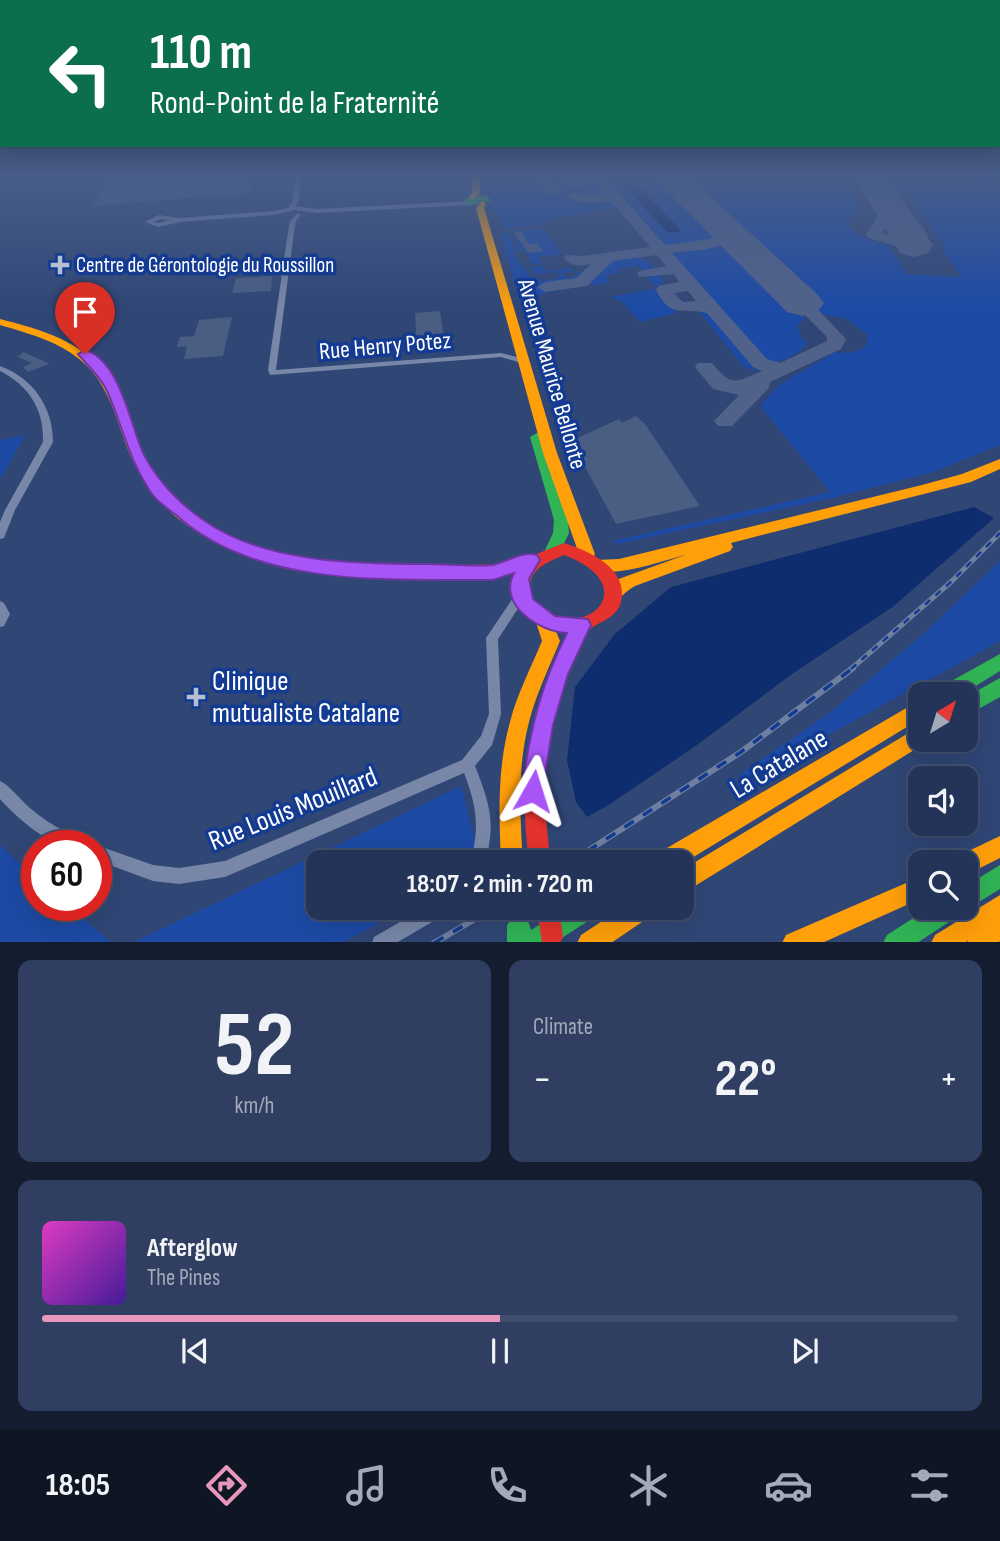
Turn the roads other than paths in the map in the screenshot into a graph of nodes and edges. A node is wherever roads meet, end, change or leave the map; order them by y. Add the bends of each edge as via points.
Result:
1 (167, 220) dead end
2 (179, 220) edge
3 (293, 220) edge
4 (480, 220) edge
5 (483, 220) edge
6 (0, 322) edge
7 (511, 354) junction
8 (0, 368) edge
9 (1000, 464) edge
10 (1000, 470) edge
11 (0, 535) edge
12 (553, 550) junction
13 (587, 554) junction
14 (531, 560) junction
15 (602, 565) junction
16 (493, 572) junction
17 (520, 592) junction
18 (613, 595) junction
19 (0, 606) edge
20 (537, 615) junction
21 (502, 620) junction
22 (0, 622) edge
23 (581, 625) junction
24 (1000, 662) edge
25 (966, 682) edge
26 (1000, 687) edge
27 (978, 700) edge
28 (908, 716) edge
29 (908, 742) edge
30 (467, 765) junction
31 (0, 788) edge
32 (47, 830) edge
33 (1000, 847) edge
34 (481, 850) edge
35 (511, 850) edge
36 (538, 850) edge
37 (685, 850) edge
38 (112, 858) edge
39 (978, 858) edge
40 (694, 875) edge
41 (1000, 876) edge
42 (978, 891) edge
43 (908, 893) edge
44 (1000, 906) edge
45 (419, 920) edge
46 (518, 920) edge
47 (550, 920) edge
48 (569, 920) edge
49 (624, 920) edge
50 (931, 920) edge
51 (1000, 926) edge
52 (382, 942) edge
53 (521, 942) edge
54 (534, 942) edge
55 (553, 942) edge
56 (591, 942) edge
57 (796, 942) edge
58 (897, 942) edge
59 (945, 942) edge
60 (980, 942) edge

1 - 2 street
3 - 7 street, Rue Henry Potez via 274,373
4 - 7 main road, Avenue Maurice Bellonte
5 - 13 main road, Avenue Maurice Bellonte via 531,388
6 - 16 main road via 67,344 92,361 114,391 136,453 159,491 197,525 225,540 287,562 322,567
7 - 12 main road, Avenue Maurice Bellonte via 531,402 541,460 561,520
8 - 11 street via 41,404 50,431
9 - 15 main road via 922,490 619,565
10 - 18 main road via 936,493 761,536 674,564 629,580
12 - 13 main road
12 - 14 main road
13 - 15 main road
14 - 16 main road
14 - 17 main road via 520,579
15 - 18 main road
16 - 17 main road
17 - 20 main road
17 - 21 street via 514,608
18 - 23 main road via 603,614
19 - 22 street via 4,614
20 - 21 street
20 - 23 main road via 555,624
20 - 35 main road via 551,641 519,722 509,813
21 - 30 street via 492,638 495,714 487,740
23 - 36 main road via 558,674 533,771 531,810
24 - 25 main road
26 - 27 main road
28 - 37 main road, La Catalane
29 - 40 main road, La Catalane
30 - 34 street via 482,800 485,837
30 - 38 street, Rue Louis Mouillard via 225,869 180,877
31 - 32 street
33 - 39 main road
41 - 42 main road
43 - 57 main road
44 - 59 main road
45 - 52 street
46 - 53 main road
47 - 55 main road
48 - 54 main road
49 - 56 main road
50 - 58 main road
51 - 60 main road

